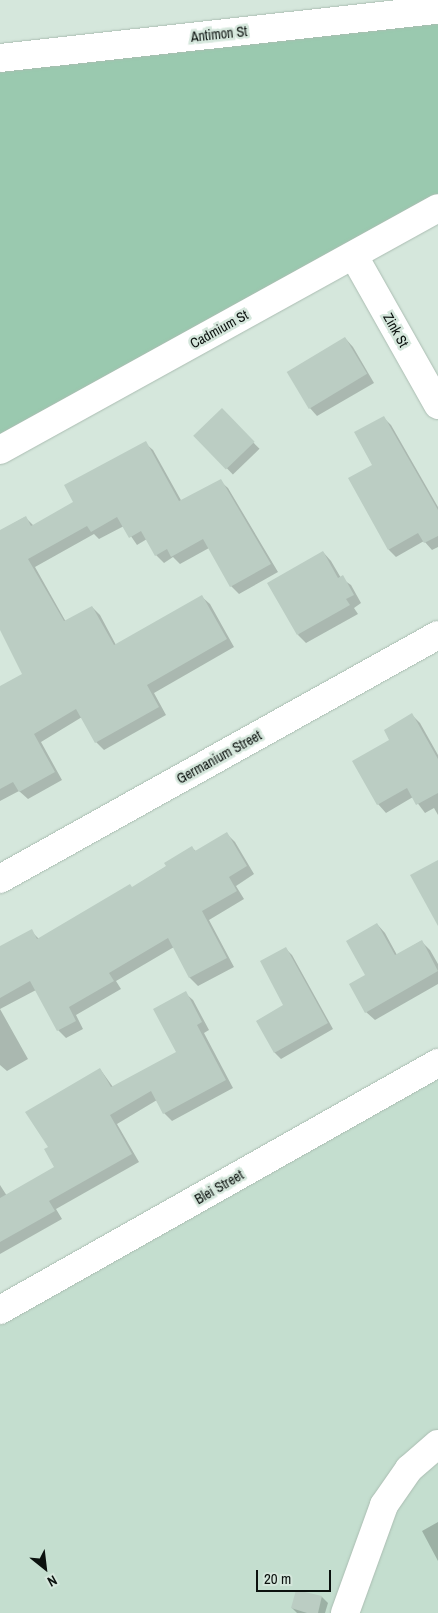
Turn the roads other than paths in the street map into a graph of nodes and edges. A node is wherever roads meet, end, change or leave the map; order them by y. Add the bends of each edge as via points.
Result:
1 (429, 7) edge
2 (0, 58) edge
3 (438, 208) edge
4 (354, 256) junction
5 (438, 405) edge
6 (0, 450) edge
7 (438, 634) edge
8 (0, 879) edge
9 (438, 1063) edge
10 (0, 1310) edge
11 (438, 1444) edge
12 (346, 1613) edge

1 - 2 street, Antimon St
3 - 4 street, Cadmium St
4 - 5 street, Zink St
4 - 6 street, Cadmium St
7 - 8 street, Germanium Street
9 - 10 street, Blei Street
11 - 12 street via 409,1469 384,1505

